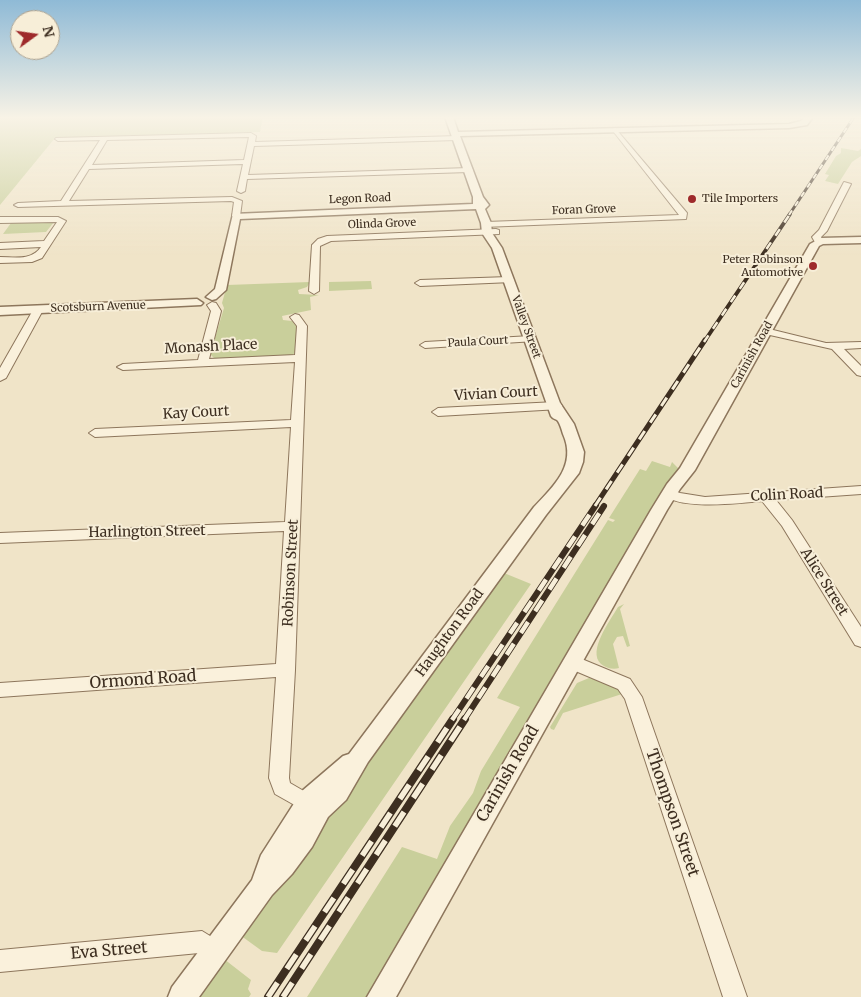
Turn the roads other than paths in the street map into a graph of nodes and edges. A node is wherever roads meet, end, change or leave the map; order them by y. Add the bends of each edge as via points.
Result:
1 (88, 164) edge
2 (198, 164) edge
3 (247, 164) edge
4 (467, 164) edge
5 (642, 164) edge
6 (86, 167) junction
7 (469, 170) junction
8 (244, 177) junction
9 (847, 184) dead end
10 (241, 191) dead end
11 (481, 203) junction
12 (63, 204) junction
13 (18, 205) dead end
14 (35, 205) junction
15 (236, 216) junction
16 (0, 220) edge
17 (24, 220) junction
18 (491, 228) junction
19 (824, 238) junction
20 (861, 240) edge
21 (47, 244) junction
22 (0, 246) edge
23 (0, 260) edge
24 (509, 280) junction
25 (420, 283) dead end
26 (302, 292) dead end
27 (212, 301) junction
28 (38, 310) junction
29 (0, 311) edge
30 (294, 316) dead end
31 (765, 332) junction
32 (531, 339) junction
33 (425, 344) dead end
34 (861, 345) edge
35 (836, 347) junction
36 (300, 358) junction
37 (203, 363) junction
38 (123, 367) dead end
39 (861, 373) edge
40 (0, 378) edge
41 (556, 406) junction
42 (438, 412) dead end
43 (297, 423) junction
44 (96, 433) dead end
45 (573, 456) joint
46 (861, 490) edge
47 (674, 492) junction
48 (771, 496) junction
49 (293, 526) junction
50 (0, 538) edge
51 (861, 641) edge
52 (572, 662) junction
53 (286, 670) junction
54 (0, 690) edge
55 (313, 806) junction
56 (263, 886) joint
57 (215, 952) junction
58 (0, 960) edge
59 (182, 997) edge
60 (381, 997) edge
61 (735, 997) edge

1 - 6 street
2 - 6 street
3 - 8 street
4 - 7 street, Valley Street
5 - 18 street, Foran Grove via 683,217
6 - 12 street
7 - 8 street
7 - 11 street, Valley Street
8 - 10 street
9 - 19 street, Carinish Road
11 - 15 street, Legon Road
11 - 18 street, Valley Street
12 - 14 street
12 - 15 street via 236,199
13 - 14 street
14 - 17 street
15 - 27 street via 220,290
16 - 17 street
17 - 21 street via 61,220
18 - 24 street, Valley Street
18 - 26 street, Olinda Grove via 321,240 316,244 316,292
19 - 20 street
19 - 31 street, Carinish Road via 814,246
21 - 22 street
21 - 23 street via 36,258
24 - 25 street
24 - 32 street, Valley Street
27 - 28 street, Scotsburn Avenue via 202,306 197,303
27 - 37 street via 216,311
28 - 29 street, Scotsburn Avenue
28 - 40 street
30 - 36 street, Robinson Street via 302,326
31 - 35 street
31 - 47 street, Carinish Road
32 - 33 street, Paula Court
32 - 41 street, Valley Street
34 - 35 street
35 - 39 street
36 - 37 street, Monash Place
36 - 43 street, Robinson Street
37 - 38 street, Monash Place
41 - 42 street, Vivian Court
41 - 45 street, Valley Street
43 - 44 street, Kay Court
43 - 49 street, Robinson Street
45 - 55 street, Haughton Road via 576,466 570,475 360,754 341,788
46 - 48 street, Colin Road
47 - 48 street, Colin Road via 700,500
47 - 52 street, Carinish Road via 667,512 636,553
48 - 51 street, Alice Street
49 - 50 street, Harlington Street
49 - 53 street, Robinson Street
52 - 60 street, Carinish Road
52 - 61 street, Thompson Street via 624,684 633,697
53 - 54 street, Ormond Road
53 - 55 street, Robinson Street via 280,784
55 - 56 street, Haughton Road via 308,832 283,866
56 - 57 street, Haughton Road
57 - 58 street, Eva Street via 202,942
57 - 59 street, Haughton Road

